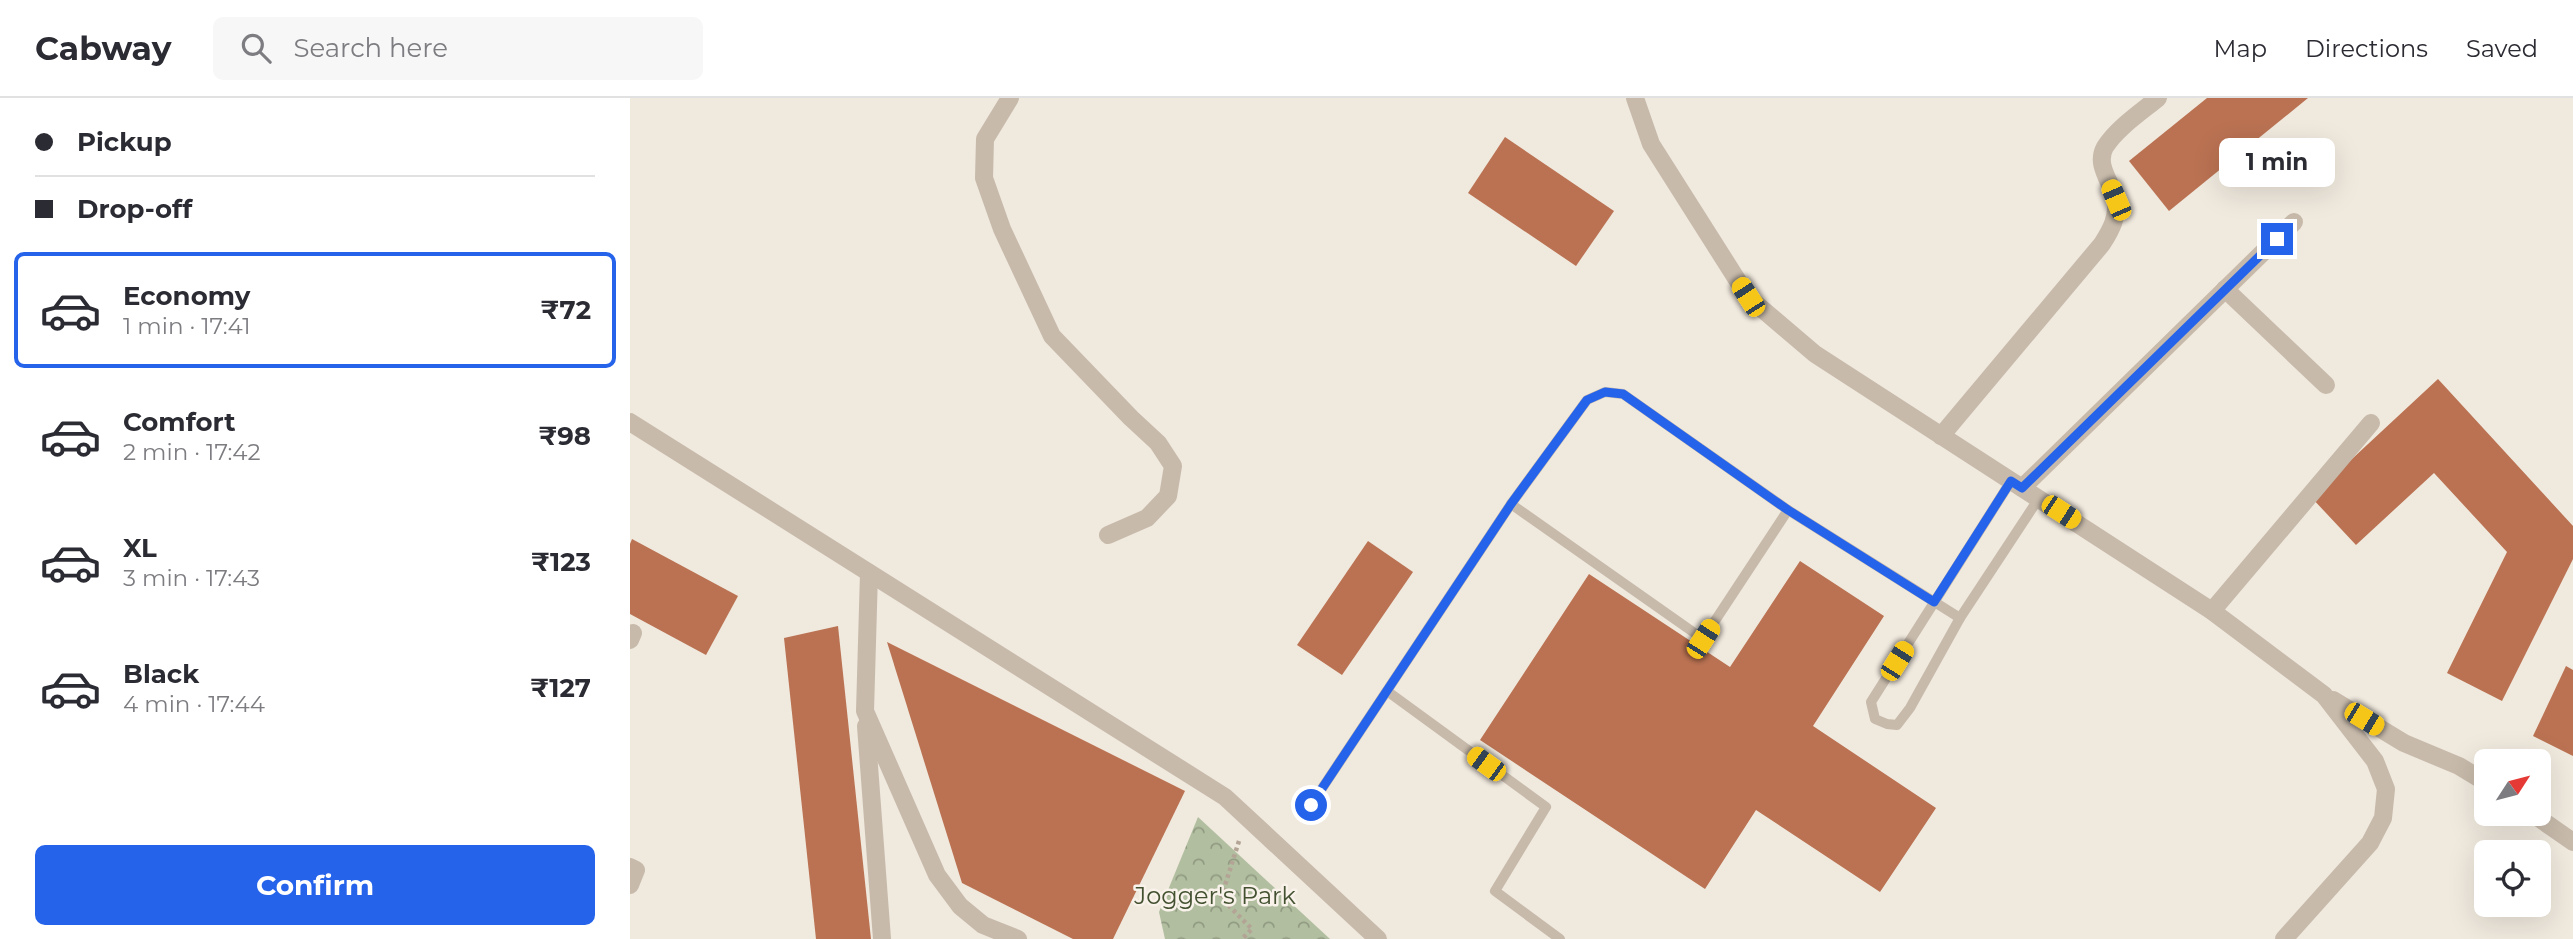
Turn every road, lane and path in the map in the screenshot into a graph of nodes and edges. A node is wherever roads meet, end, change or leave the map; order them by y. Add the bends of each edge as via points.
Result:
1 (1010, 98) edge
2 (1635, 98) edge
3 (2158, 98) edge
4 (2294, 222) dead end
5 (2225, 289) junction
6 (2326, 385) dead end
7 (630, 422) edge
8 (2371, 423) dead end
9 (1941, 436) junction
10 (2016, 485) junction
11 (2039, 498) junction
12 (1511, 504) junction
13 (1788, 510) junction
14 (1108, 535) dead end
15 (869, 573) junction
16 (1934, 602) junction
17 (2212, 611) junction
18 (1960, 618) junction
19 (1387, 691) junction
20 (2324, 695) junction
21 (865, 711) junction
22 (2474, 775) edge
23 (1311, 805) dead end
24 (1246, 817) junction
25 (2550, 826) edge
26 (2573, 842) edge
27 (630, 867) edge
28 (630, 885) edge
29 (882, 939) edge
30 (1018, 939) edge
31 (1242, 939) edge
32 (1378, 939) edge
33 (1560, 939) edge
34 (2284, 939) edge

1 - 14 street via 985,139 984,178 1002,229 1052,337 1158,443 1172,466 1168,496 1147,517
2 - 9 street via 1651,144 1748,297 1815,354
3 - 9 street via 2104,148 2102,168 2116,200 2115,223 2102,244
4 - 5 street
5 - 6 street
5 - 10 street
7 - 15 street
8 - 17 street
9 - 10 street
10 - 11 street
10 - 16 lane
11 - 17 street
11 - 18 lane
12 - 13 lane via 1587,400 1605,392 1623,394
12 - 13 lane via 1703,639
12 - 19 lane
13 - 16 lane
15 - 21 street
15 - 24 street via 1225,797
16 - 18 lane
16 - 18 lane via 1871,702 1875,719 1897,724
17 - 20 street
19 - 23 lane
19 - 33 lane via 1546,807 1495,891
20 - 22 street via 2404,743
20 - 34 street via 2375,761 2386,789 2383,818 2370,842
21 - 29 street
21 - 30 street via 937,875 960,906 983,925
24 - 31 path via 1221,898 1252,929
24 - 32 street
25 - 26 street
27 - 28 street via 636,870

